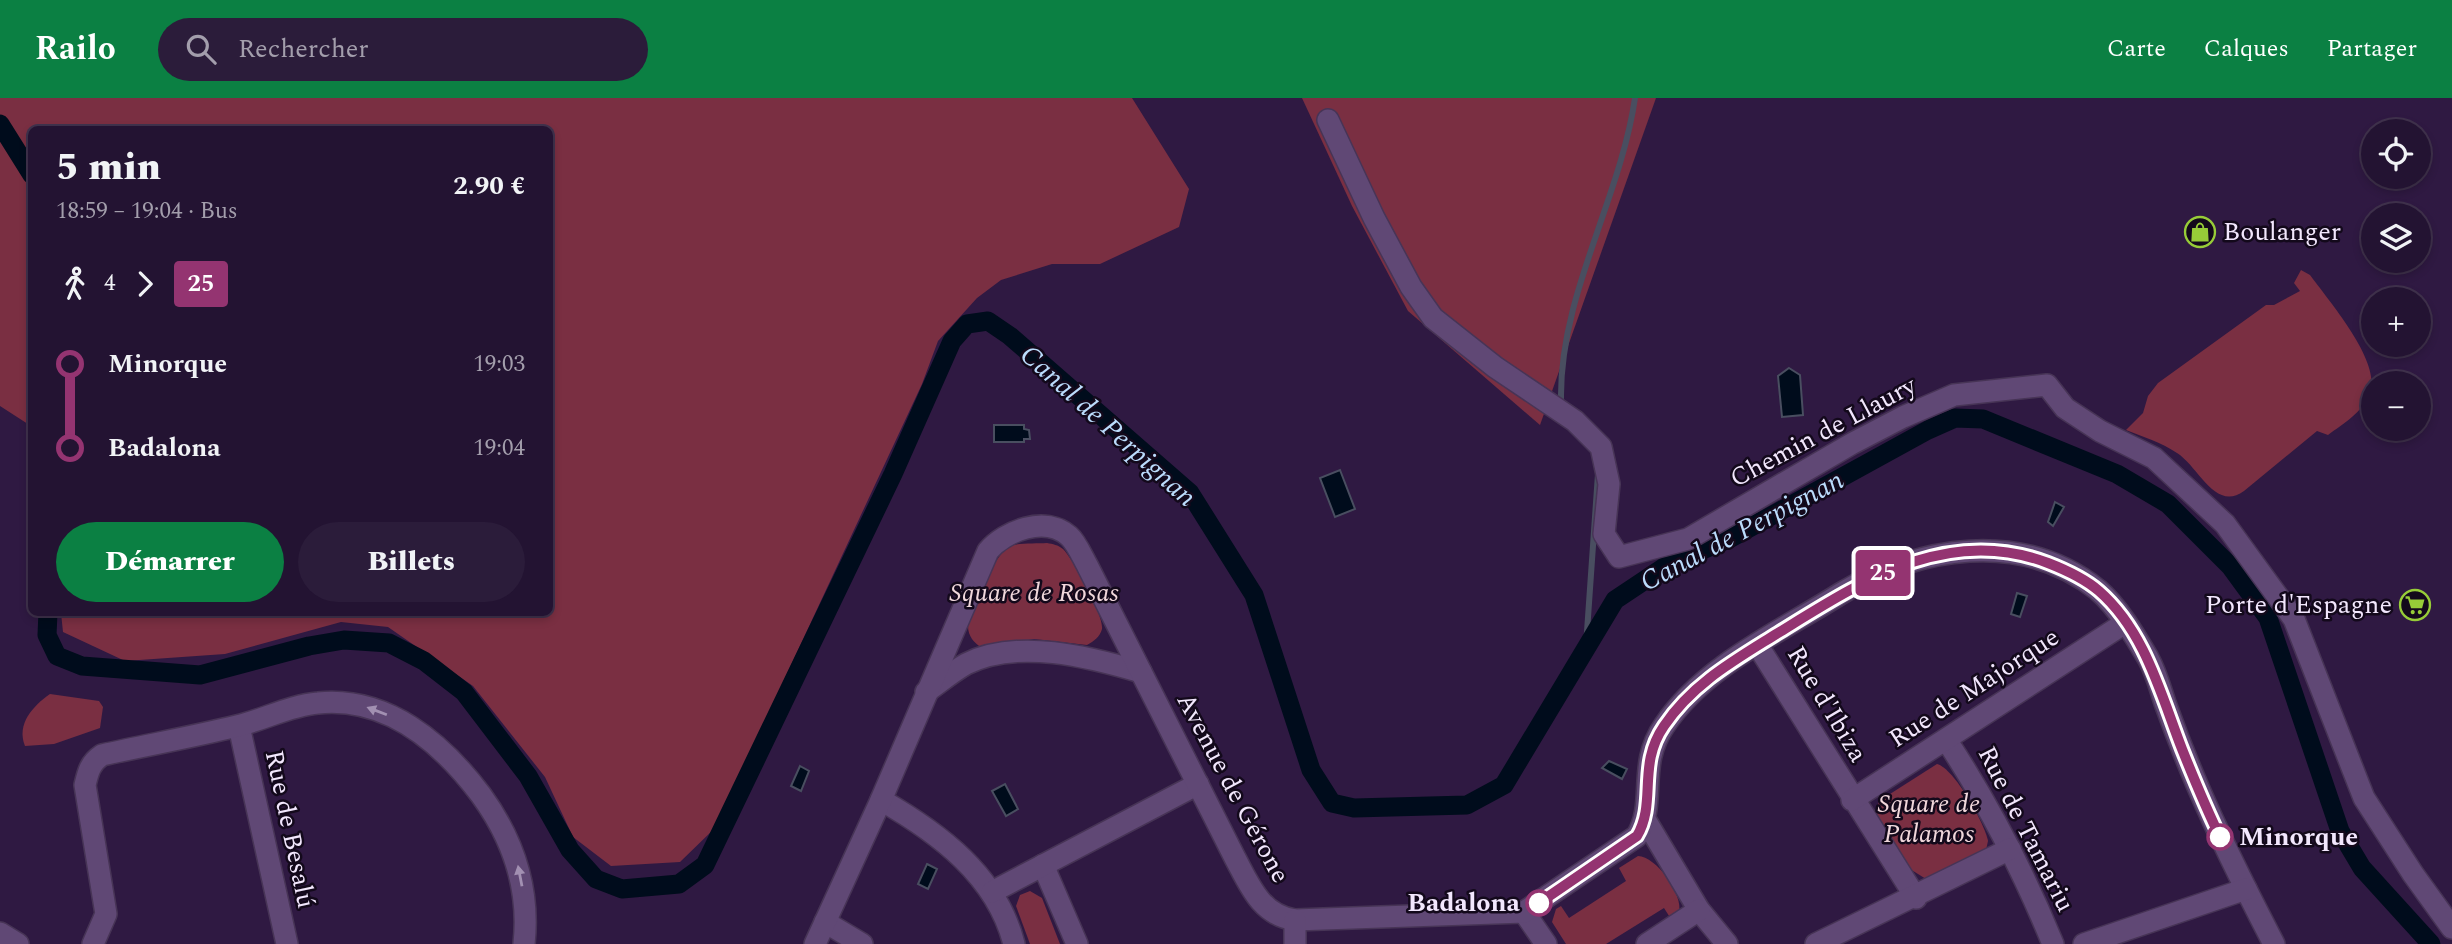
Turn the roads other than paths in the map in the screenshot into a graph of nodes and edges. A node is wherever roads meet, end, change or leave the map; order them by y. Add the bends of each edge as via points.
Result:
1 (1328, 120) dead end
2 (2126, 623) junction
3 (1759, 646) junction
4 (1141, 672) junction
5 (926, 692) junction
6 (239, 726) junction
7 (1947, 741) junction
8 (1198, 784) junction
9 (881, 800) junction
10 (1852, 800) junction
11 (1646, 821) junction
12 (2010, 849) junction
13 (1043, 865) junction
14 (2246, 889) junction
15 (992, 892) junction
16 (1916, 898) junction
17 (1699, 910) junction
18 (1524, 912) junction
19 (1295, 920) junction
20 (824, 922) junction
21 (2452, 928) edge
22 (0, 933) edge
23 (18, 944) edge
24 (93, 944) edge
25 (287, 944) edge
26 (524, 944) edge
27 (815, 944) edge
28 (862, 944) edge
29 (1014, 944) edge
30 (1077, 944) edge
31 (1295, 944) edge
32 (1546, 944) edge
33 (1647, 944) edge
34 (1727, 944) edge
35 (1816, 944) edge
36 (2053, 944) edge
37 (2084, 944) edge
38 (2274, 944) edge

1 - 21 street, Chemin de Llaury via 1374,218 1433,318 1495,367 1576,421 1601,447 1609,484 1604,534 1619,557 1688,539 1853,443 1954,395 2047,385 2065,408 2154,458 2225,524 2294,619 2364,798
2 - 3 street via 2099,592 2070,572 2022,553 1980,549 1897,566 1858,583
2 - 7 street, Rue de Majorque
2 - 14 street via 2150,661 2202,796
3 - 10 street, Rue d'Ibiza
3 - 11 street via 1703,682 1661,730 1648,756
4 - 5 street via 1068,653 1014,652 968,663
4 - 5 street, Avenue de Gérone via 1069,536 1051,528 1013,530 998,538 988,551
4 - 8 street, Avenue de Gérone
5 - 9 street, Avenue de Gérone
6 - 24 street via 102,755 89,769 85,785 106,914
6 - 25 street, Rue de Besalú
26 -> 6 street via 526,902 518,863 492,810 459,766 416,729 375,708 349,703 316,703
7 - 10 street, Rue de Majorque
7 - 12 street, Rue de Tamariu
8 - 13 street
8 - 19 street, Avenue de Gérone via 1260,903 1280,918
9 - 15 street via 947,845 975,869
9 - 20 street, Avenue de Gérone
10 - 16 street, Rue d'Ibiza
11 - 17 street
11 - 18 street via 1637,836
12 - 16 street
12 - 36 street, Rue de Tamariu
13 - 15 street
13 - 30 street
14 - 37 street
14 - 38 street
15 - 29 street
16 - 35 street
17 - 33 street
17 - 34 street
18 - 19 street, Avenue de Gérone
18 - 32 street
19 - 31 street
20 - 27 street, Avenue de Gérone
20 - 28 street
22 - 23 street

